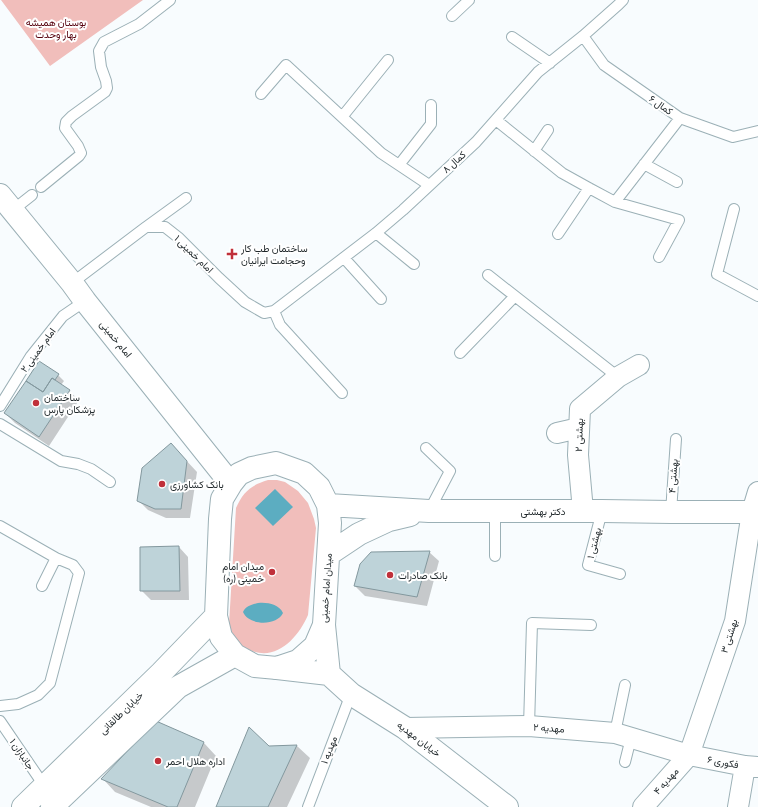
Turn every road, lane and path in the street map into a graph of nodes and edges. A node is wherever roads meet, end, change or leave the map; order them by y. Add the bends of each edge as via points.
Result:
1 (170, 0) edge
2 (469, 0) edge
3 (623, 0) edge
4 (452, 16) dead end
5 (583, 36) junction
6 (512, 37) dead end
7 (388, 60) dead end
8 (550, 63) junction
9 (261, 94) dead end
10 (431, 105) dead end
11 (342, 117) junction
12 (680, 118) junction
13 (496, 120) junction
14 (548, 130) dead end
15 (758, 131) edge
16 (534, 151) junction
17 (644, 164) junction
18 (399, 165) junction
19 (677, 182) dead end
20 (429, 185) junction
21 (41, 187) dead end
22 (589, 188) junction
23 (32, 195) dead end
24 (186, 198) dead end
25 (615, 202) junction
26 (6, 203) edge
27 (734, 209) dead end
28 (146, 227) junction
29 (376, 233) junction
30 (558, 234) dead end
31 (659, 257) dead end
32 (344, 258) junction
33 (414, 264) dead end
34 (488, 275) dead end
35 (72, 283) junction
36 (515, 296) junction
37 (758, 296) edge
38 (381, 299) dead end
39 (85, 301) junction
40 (274, 311) junction
41 (460, 353) dead end
42 (639, 365) dead end
43 (618, 377) junction
44 (342, 393) dead end
45 (1, 404) edge
46 (0, 424) edge
47 (579, 428) junction
48 (557, 434) dead end
49 (676, 439) dead end
50 (426, 448) dead end
51 (110, 482) dead end
52 (231, 484) junction
53 (758, 492) edge
54 (328, 505) junction
55 (429, 511) junction
56 (592, 511) junction
57 (495, 512) junction
58 (671, 512) junction
59 (755, 512) edge
60 (0, 526) edge
61 (329, 554) junction
62 (495, 556) dead end
63 (56, 558) junction
64 (620, 574) dead end
65 (42, 586) dead end
66 (216, 616) junction
67 (324, 625) junction
68 (591, 625) dead end
69 (235, 655) junction
70 (277, 668) junction
71 (329, 674) junction
72 (625, 685) dead end
73 (350, 694) junction
74 (0, 706) edge
75 (0, 721) edge
76 (529, 726) junction
77 (405, 728) junction
78 (623, 736) junction
79 (689, 755) junction
80 (625, 762) dead end
81 (752, 766) edge
82 (48, 797) edge
83 (23, 807) edge
84 (308, 807) edge
85 (507, 807) edge
86 (643, 807) edge
87 (738, 807) edge

1 - 21 lane via 139,24 104,42 98,51 107,88 66,122 65,128 81,153
2 - 4 lane
3 - 5 lane, کمال ۸
5 - 8 lane, کمال ۸
5 - 12 lane, کمال ۶ via 604,65
6 - 8 lane
7 - 11 lane
8 - 13 lane, کمال ۸ via 538,72
9 - 11 lane via 286,65
10 - 18 lane via 431,124
11 - 18 lane via 381,153
12 - 15 lane, کمال ۶ via 733,137
12 - 17 lane
13 - 16 lane
13 - 20 lane, کمال ۸
14 - 16 lane
16 - 22 lane via 562,173
17 - 19 lane
17 - 25 lane
18 - 20 lane
20 - 29 lane, کمال ۸
22 - 25 lane
22 - 30 lane
23 - 26 lane
24 - 28 lane
25 - 31 lane via 679,220
26 - 35 main road, امام خمینی
27 - 37 lane via 717,274
28 - 35 lane
28 - 40 lane, امام خمینی ۱ via 166,227 245,302 264,314
29 - 32 lane, کمال ۸
29 - 33 lane
32 - 38 lane
32 - 40 lane, کمال ۸
34 - 36 lane
35 - 39 main road, امام خمینی
36 - 41 lane
36 - 43 lane
39 - 45 lane, امام خمینی ۲ via 63,316 31,356
39 - 52 main road, امام خمینی
40 - 44 lane via 280,325
42 - 43 street, بهشتی ۲
43 - 47 street, بهشتی ۲ via 580,409
46 - 51 lane via 61,461 91,469
47 - 48 street
47 - 56 street, بهشتی ۲ via 578,454
49 - 58 lane, بهشتی ۴
50 - 55 lane via 450,470
52 - 54 main road, میدان امام خمینی via 239,474 252,468 276,463 304,473 319,487
52 - 66 main road, میدان امام خمینی via 222,499
53 - 59 street, بهشتی ۳
54 - 55 main road, دکتر بهشتی
54 - 61 main road, میدان امام خمینی
55 - 57 main road, دکتر بهشتی
55 - 61 main road via 389,520 359,534
56 - 57 main road, دکتر بهشتی
56 - 58 main road, دکتر بهشتی
56 - 64 lane, بهشتی ۱ via 588,565
57 - 62 lane
58 - 59 main road, دکتر بهشتی
59 - 79 street, بهشتی ۳ via 735,621
60 - 63 lane
61 - 67 main road, میدان امام خمینی
63 - 65 lane
63 - 74 lane via 73,565 79,573 50,683 38,695 18,704
66 - 69 main road, میدان امام خمینی via 221,637
66 - 82 main road, خیابان طالقانی
67 - 70 main road, میدان امام خمینی via 315,646 298,661
67 - 71 main road
68 - 76 lane via 532,623
69 - 70 main road, میدان امام خمینی via 255,666
69 - 82 main road, خیابان طالقانی via 178,687
70 - 71 main road
71 - 73 main road, خیابان مهدیه
72 - 78 lane
73 - 77 main road, خیابان مهدیه
73 - 84 lane, مهدیه ۱
75 - 82 lane, جانبازان ۱
76 - 77 street, مهدیه ۲
76 - 78 street, مهدیه ۲
77 - 85 main road, خیابان مهدیه
78 - 79 street, مهدیه ۲
78 - 80 lane
79 - 81 street, فکوری ۶
79 - 86 street, مهدیه ۴
81 - 87 street
82 - 83 main road, خیابان طالقانی

